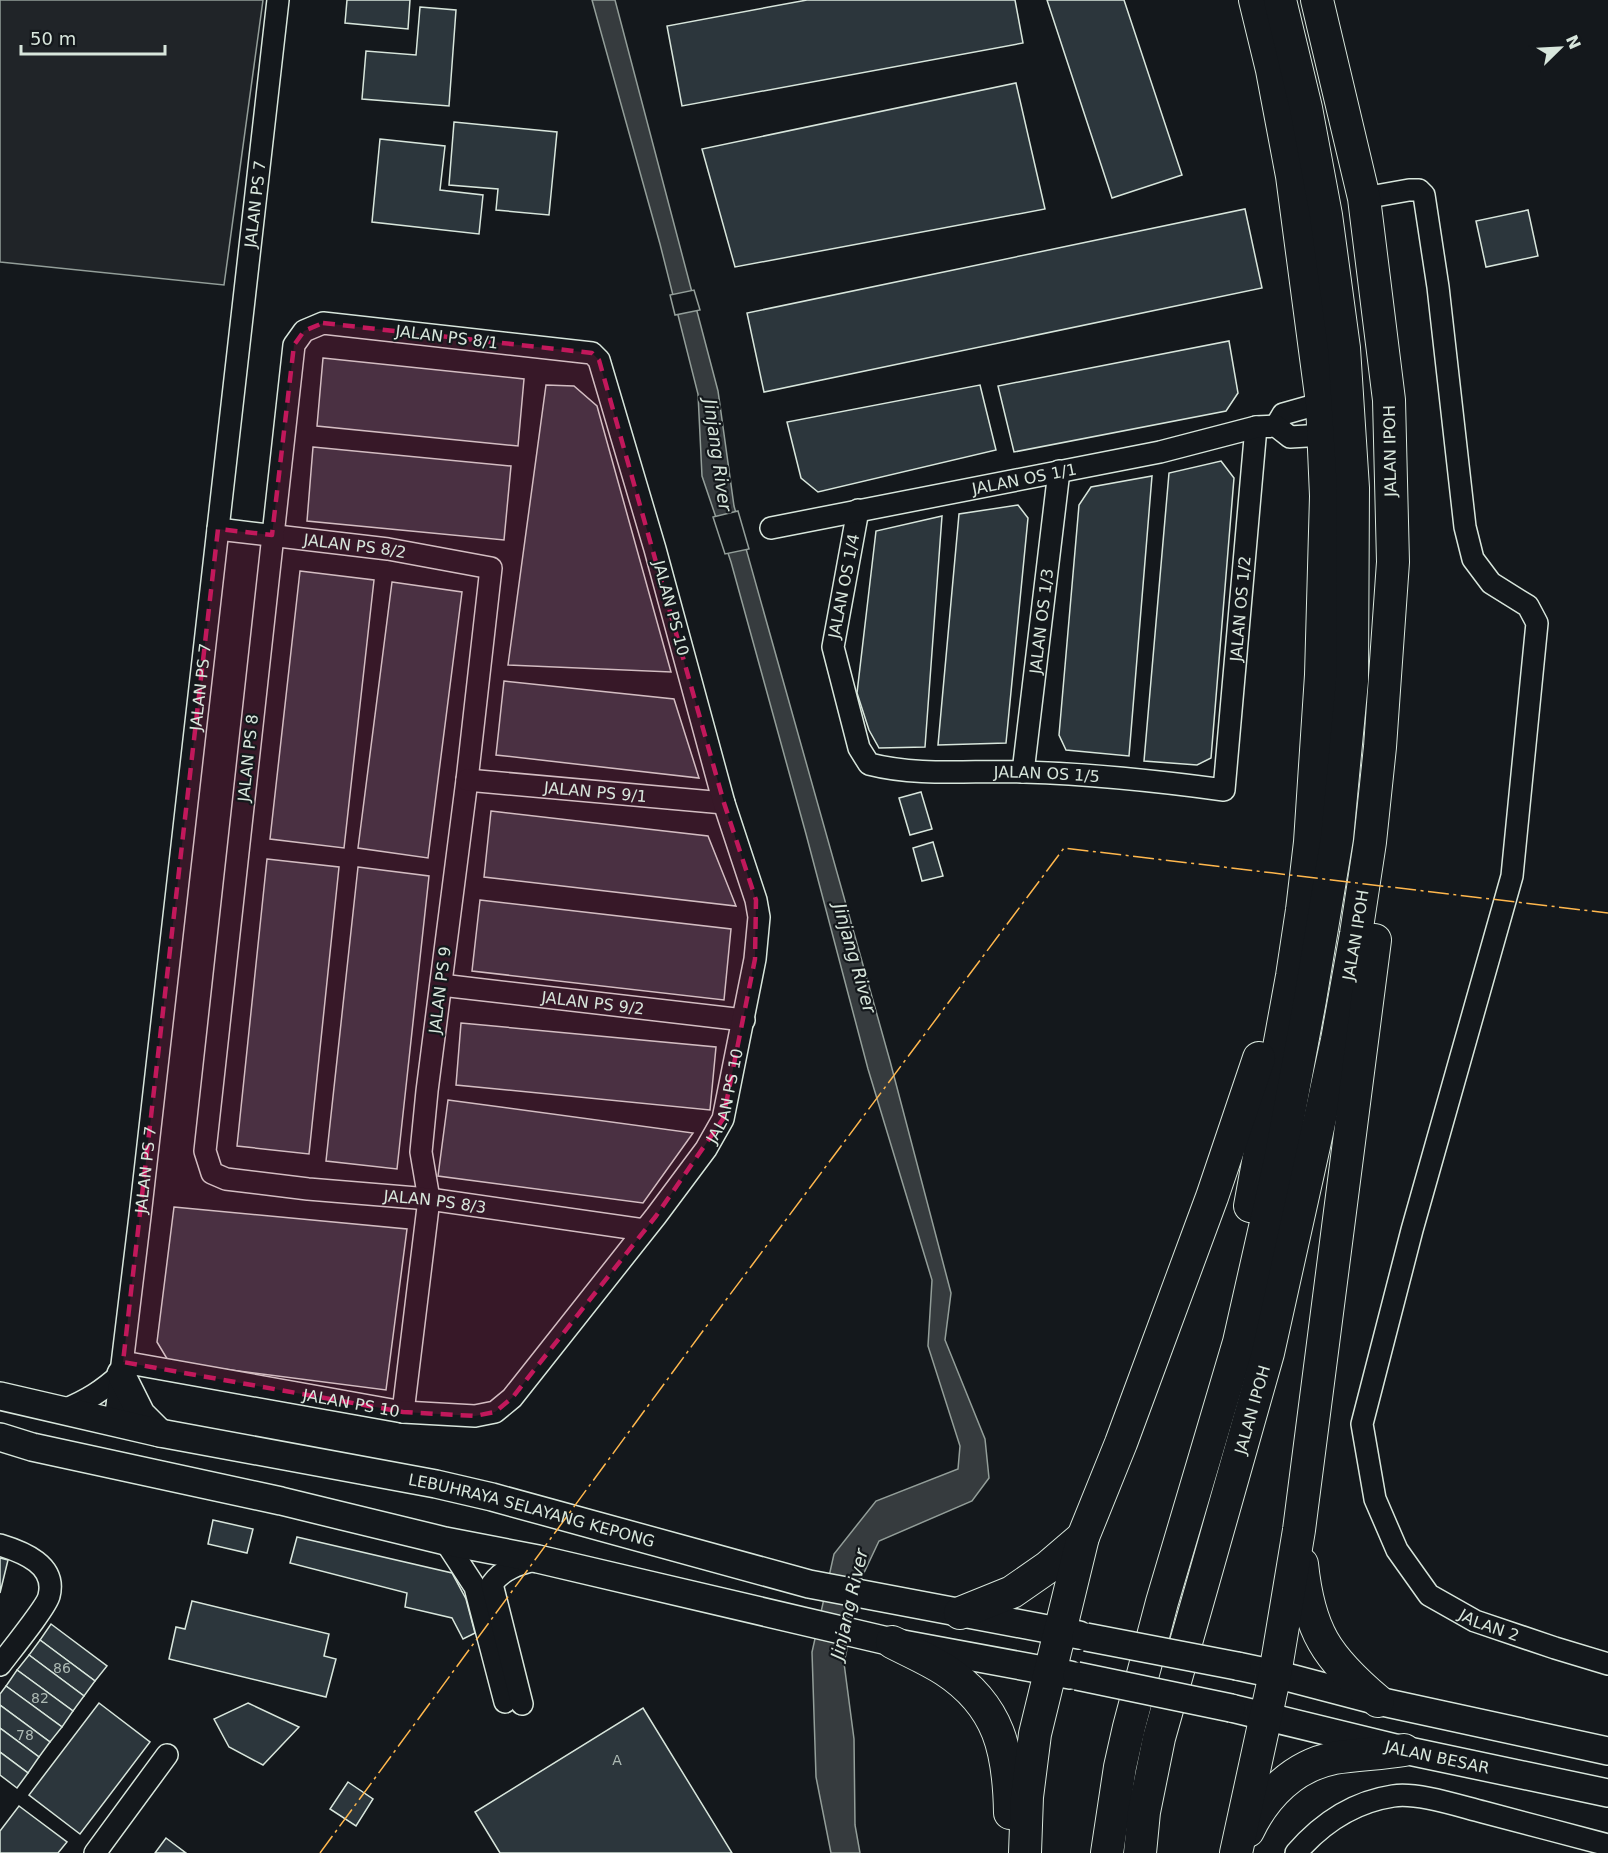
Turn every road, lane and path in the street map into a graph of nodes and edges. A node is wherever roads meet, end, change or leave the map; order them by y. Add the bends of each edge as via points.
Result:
1 (278, 0) edge
2 (1280, 0) edge
3 (1317, 0) edge
4 (1256, 9) edge
5 (1364, 198) junction
6 (304, 332) joint
7 (592, 353) joint
8 (1322, 402) junction
9 (1266, 426) junction
10 (1324, 435) junction
11 (1059, 471) junction
12 (858, 510) junction
13 (771, 528) dead end
14 (218, 529) junction
15 (272, 535) junction
16 (1393, 562) junction
17 (491, 568) joint
18 (869, 764) joint
19 (1023, 772) junction
20 (467, 780) junction
21 (1224, 790) joint
22 (724, 803) junction
23 (1310, 842) junction
24 (441, 985) junction
25 (744, 1020) junction
26 (226, 1179) joint
27 (429, 1199) junction
28 (644, 1230) junction
29 (122, 1368) junction
30 (0, 1396) edge
31 (64, 1410) junction
32 (403, 1412) junction
33 (115, 1422) junction
34 (160, 1433) junction
35 (0, 1437) edge
36 (70, 1455) junction
37 (1299, 1530) junction
38 (1083, 1537) junction
39 (445, 1541) junction
40 (0, 1545) edge
41 (538, 1559) junction
42 (1162, 1602) junction
43 (960, 1613) junction
44 (1074, 1634) junction
45 (892, 1642) junction
46 (1608, 1664) edge
47 (0, 1665) edge
48 (504, 1667) junction
49 (1063, 1674) junction
50 (1275, 1674) junction
51 (1378, 1701) junction
52 (513, 1703) dead end
53 (1266, 1715) junction
54 (1404, 1750) junction
55 (1608, 1751) edge
56 (167, 1755) dead end
57 (1608, 1793) edge
58 (1608, 1845) edge
59 (95, 1853) edge
60 (1012, 1853) edge
61 (1024, 1853) edge
62 (1107, 1853) edge
63 (1140, 1853) edge
64 (1237, 1853) edge
65 (1296, 1853) edge

1 - 14 street, JALAN PS 7
2 - 42 highway, JALAN IPOH via 1326,215 1344,348 1353,488 1352,681 1337,838 1280,1161 1239,1342
3 - 5 highway, JALAN IPOH
4 - 8 highway via 1292,176
5 - 16 highway, JALAN IPOH via 1389,400
5 - 46 street, JALAN 2 via 1409,190 1419,190 1424,195 1465,527 1473,559 1491,583 1528,606 1537,623 1512,876 1362,1424 1375,1499 1397,1550 1429,1595 1475,1621
6 - 7 street, JALAN PS 8/1 via 323,323
6 - 15 street, JALAN PS 8 via 294,345
7 - 22 street, JALAN PS 10 via 603,370
8 - 9 street, JALAN OS 1/1 via 1283,414
8 - 10 highway
9 - 10 street via 1290,437
9 - 11 street, JALAN OS 1/1
9 - 21 street, JALAN OS 1/2
10 - 23 highway via 1326,555
11 - 12 street, JALAN OS 1/1
11 - 19 street, JALAN OS 1/3
12 - 13 street, JALAN OS 1/1
12 - 18 street, JALAN OS 1/4 via 833,647 859,748
14 - 15 street, JALAN PS 8/2
14 - 29 street, JALAN PS 7
15 - 17 street, JALAN PS 8/2 via 388,549
15 - 26 street, JALAN PS 8 via 205,1151 212,1173
16 - 37 highway via 1392,738 1379,915
16 - 63 highway, JALAN IPOH via 1370,842 1337,1040 1268,1353 1159,1738
17 - 20 street, JALAN PS 9
18 - 19 street, JALAN OS 1/5 via 924,773
19 - 21 street, JALAN OS 1/5 via 1129,777
20 - 22 street, JALAN PS 9/1
20 - 24 street, JALAN PS 9
22 - 25 street, JALAN PS 10 via 759,917
23 - 38 highway via 1281,988 1253,1076 1212,1197
23 - 42 highway via 1292,976 1238,1266
24 - 25 street, JALAN PS 9/2
24 - 27 street, JALAN PS 9 via 421,1152
25 - 28 street, JALAN PS 10 via 723,1119 706,1149
26 - 27 street, JALAN PS 8/3
27 - 28 street, JALAN PS 8/3
27 - 32 street, JALAN PS 9
28 - 32 street, JALAN PS 10 via 512,1398 495,1412 475,1416
29 - 31 street via 103,1391
29 - 32 street, JALAN PS 10
29 - 33 street, JALAN PS 7
29 - 34 main road via 141,1414
30 - 31 main road, LEBUHRAYA SELAYANG KEPONG
31 - 33 main road, LEBUHRAYA SELAYANG KEPONG
33 - 34 main road, LEBUHRAYA SELAYANG KEPONG
33 - 36 main road via 101,1444
34 - 43 main road, LEBUHRAYA SELAYANG KEPONG via 436,1484 809,1584
35 - 36 main road
36 - 39 main road
37 - 50 highway
37 - 51 highway via 1305,1594 1314,1626 1335,1660
38 - 43 highway via 1012,1592
38 - 44 highway
39 - 41 main road
39 - 48 street via 475,1587
40 - 47 street via 40,1563 50,1581 50,1598
41 - 45 main road
41 - 48 street via 511,1568 492,1584
42 - 62 highway, JALAN IPOH via 1120,1767
43 - 44 main road, LEBUHRAYA SELAYANG KEPONG
44 - 49 highway
44 - 50 main road, LEBUHRAYA SELAYANG KEPONG, bridge
45 - 49 main road
45 - 60 highway via 944,1670 977,1697 991,1716 1007,1761
48 - 52 street
49 - 53 main road, JALAN BESAR, bridge
49 - 61 highway via 1035,1734
50 - 51 main road
50 - 53 highway
51 - 55 main road
53 - 54 main road, JALAN BESAR
53 - 64 highway
54 - 57 main road, JALAN BESAR
54 - 64 highway via 1334,1758 1298,1772 1270,1797
56 - 59 street
58 - 65 street via 1437,1800 1394,1796 1331,1819

